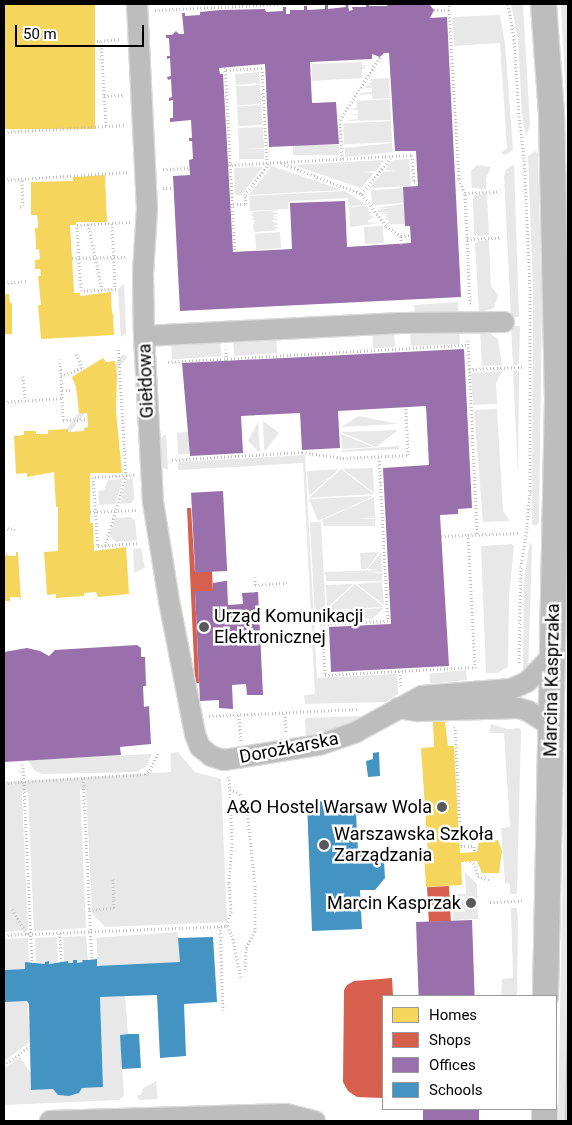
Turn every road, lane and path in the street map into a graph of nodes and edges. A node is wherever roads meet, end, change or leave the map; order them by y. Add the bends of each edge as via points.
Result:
1 (284, 4) edge
2 (449, 4) edge
3 (508, 4) edge
4 (543, 4) edge
5 (144, 7) edge
6 (434, 10) dead end
7 (449, 10) junction
8 (121, 39) dead end
9 (380, 57) dead end
10 (125, 95) dead end
11 (104, 96) junction
12 (128, 125) dead end
13 (106, 126) junction
14 (4, 132) edge
15 (392, 156) junction
16 (342, 159) junction
17 (278, 162) junction
18 (268, 163) junction
19 (229, 165) junction
20 (190, 168) dead end
21 (138, 171) junction
22 (22, 179) junction
23 (4, 180) edge
24 (418, 181) dead end
25 (162, 188) dead end
26 (173, 188) dead end
27 (498, 192) dead end
28 (465, 193) junction
29 (362, 194) junction
30 (232, 204) junction
31 (20, 206) dead end
32 (124, 222) dead end
33 (112, 223) junction
34 (88, 224) junction
35 (411, 235) dead end
36 (400, 236) junction
37 (500, 238) dead end
38 (467, 239) junction
39 (401, 244) dead end
40 (235, 252) dead end
41 (130, 256) dead end
42 (114, 257) junction
43 (72, 258) dead end
44 (79, 258) junction
45 (95, 258) junction
46 (28, 281) dead end
47 (4, 283) edge
48 (102, 290) junction
49 (504, 322) dead end
50 (471, 323) junction
51 (144, 336) junction
52 (467, 345) junction
53 (118, 347) dead end
54 (76, 353) dead end
55 (60, 359) dead end
56 (168, 362) dead end
57 (523, 367) dead end
58 (469, 369) junction
59 (23, 376) dead end
60 (61, 376) junction
61 (62, 390) junction
62 (73, 390) dead end
63 (62, 398) junction
64 (25, 401) junction
65 (4, 402) edge
66 (406, 408) dead end
67 (86, 419) dead end
68 (379, 457) junction
69 (172, 460) dead end
70 (135, 475) dead end
71 (126, 476) junction
72 (138, 510) dead end
73 (116, 511) junction
74 (90, 512) dead end
75 (95, 512) junction
76 (4, 528) edge
77 (14, 528) dead end
78 (519, 533) dead end
79 (477, 534) junction
80 (468, 535) junction
81 (441, 536) dead end
82 (140, 543) dead end
83 (105, 546) junction
84 (255, 577) dead end
85 (287, 583) dead end
86 (552, 656) junction
87 (519, 666) dead end
88 (475, 667) junction
89 (400, 671) junction
90 (476, 674) dead end
91 (400, 702) junction
92 (360, 709) dead end
93 (285, 713) junction
94 (239, 715) junction
95 (201, 716) dead end
96 (455, 718) dead end
97 (551, 726) junction
98 (286, 733) dead end
99 (241, 749) dead end
100 (205, 752) joint
101 (158, 753) dead end
102 (23, 764) dead end
103 (83, 778) junction
104 (229, 778) dead end
105 (24, 782) junction
106 (4, 783) edge
107 (230, 789) junction
108 (474, 847) junction
109 (469, 852) dead end
110 (474, 852) dead end
111 (473, 863) dead end
112 (113, 879) dead end
113 (489, 880) dead end
114 (522, 901) dead end
115 (490, 902) dead end
116 (12, 909) dead end
117 (89, 910) junction
118 (220, 926) junction
119 (227, 926) junction
120 (90, 931) junction
121 (60, 933) junction
122 (29, 934) junction
123 (4, 935) edge
124 (92, 960) dead end
125 (61, 961) dead end
126 (32, 962) dead end
127 (245, 971) dead end
128 (241, 979) dead end
129 (546, 995) edge
130 (224, 1010) dead end
131 (30, 1046) dead end
132 (4, 1065) edge
133 (50, 1121) edge
134 (315, 1121) edge

1 - 5 path via 222,9
2 - 7 path
3 - 87 path via 524,157 530,290 530,491 521,567
4 - 86 main road, Marcina Kasprzaka via 555,239 557,397
5 - 21 street, Giełdowa
6 - 7 path
7 - 28 path via 457,179
8 - 11 path via 99,41
9 - 16 path via 340,120
10 - 11 path
11 - 13 path
12 - 13 path
13 - 14 path
15 - 16 path
15 - 24 path via 412,155 414,182
15 - 29 path
16 - 17 path
17 - 18 path
17 - 29 path
18 - 19 path
18 - 19 path via 262,68 225,68
18 - 30 path via 245,195 246,204
19 - 30 path
20 - 21 path
21 - 22 path
21 - 51 street, Giełdowa via 147,208
22 - 23 path
22 - 31 path via 23,206
25 - 26 path
27 - 28 path
28 - 38 path
29 - 36 path via 386,226
30 - 40 path
32 - 33 path
33 - 34 path
33 - 42 path
34 - 44 path via 77,224
34 - 45 path
35 - 36 path
36 - 39 path
37 - 38 path
38 - 50 path
41 - 42 path
42 - 45 path
42 - 48 path via 116,289
43 - 44 path
44 - 45 path
44 - 48 path via 81,291
45 - 48 path
46 - 47 path
49 - 50 street
50 - 51 street via 401,323
50 - 52 path
51 - 100 street, Giełdowa via 153,502 195,734
52 - 56 path
52 - 58 path
53 - 71 path
54 - 60 path via 82,368
55 - 60 path
57 - 58 path
58 - 79 path
59 - 64 path
60 - 61 path
61 - 62 path
61 - 63 path
63 - 64 path
63 - 67 path via 63,420
64 - 65 path
66 - 68 path via 408,455
68 - 69 path via 342,458 302,452
68 - 89 path via 388,621 322,624 326,675
70 - 71 path
71 - 73 path
71 - 75 path via 93,477
72 - 73 path
73 - 75 path
73 - 83 path
74 - 75 path
75 - 83 path via 98,546
76 - 77 path
78 - 79 path
79 - 80 path
80 - 81 path
80 - 88 path
82 - 83 path
84 - 85 path via 255,585
86 - 91 street, Dorożkarska via 527,682 511,689 426,695
86 - 97 main road, Marcina Kasprzaka
88 - 89 path
88 - 90 path
89 - 91 path
91 - 97 street via 418,711 518,708
91 - 100 street, Dorożkarska via 345,737 319,745 231,760 217,759
92 - 93 path
93 - 94 path
93 - 98 path
94 - 95 path
94 - 99 path
96 - 108 path via 462,846
97 - 129 main road, Marcina Kasprzaka
101 - 103 path via 145,774
102 - 105 path
103 - 105 path
103 - 117 path
104 - 107 path
105 - 106 path
105 - 122 path
107 - 119 path via 231,911
107 - 127 path via 240,794 247,812 254,876 255,932 246,948
108 - 109 path
108 - 110 path
111 - 113 path via 478,876
112 - 117 path via 114,908
114 - 115 path
116 - 122 path
117 - 120 path
118 - 119 path
118 - 120 path
118 - 130 path
119 - 128 path via 232,935
120 - 121 path
120 - 124 path
121 - 122 path
121 - 125 path
122 - 123 path
122 - 126 path
131 - 132 path
133 - 134 street via 286,1114

